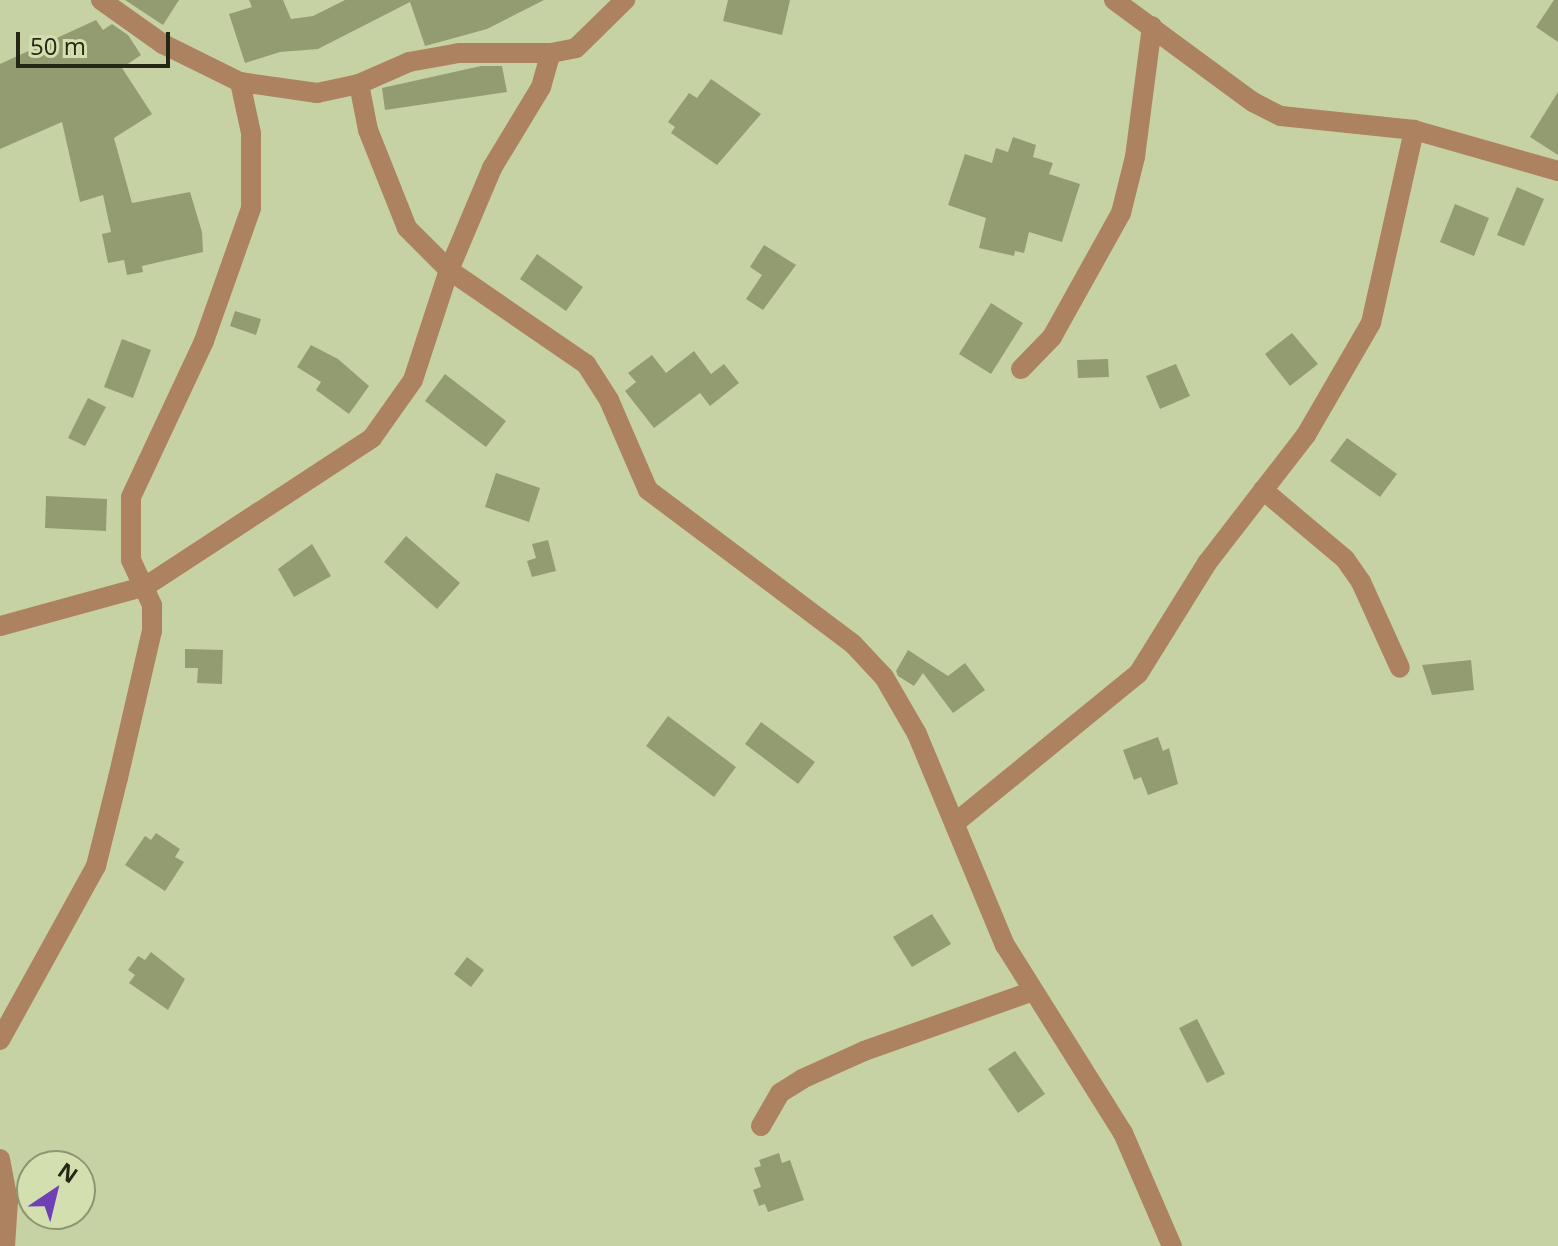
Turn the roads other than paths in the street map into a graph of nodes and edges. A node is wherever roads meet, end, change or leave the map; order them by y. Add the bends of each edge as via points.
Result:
1 (101, 0) edge
2 (625, 0) edge
3 (1114, 0) edge
4 (1152, 26) junction
5 (551, 53) junction
6 (240, 82) junction
7 (359, 84) junction
8 (1414, 130) junction
9 (1558, 171) edge
10 (449, 270) junction
11 (1021, 369) dead end
12 (1263, 490) junction
13 (146, 586) junction
14 (0, 626) edge
15 (1400, 668) dead end
16 (955, 823) junction
17 (1031, 992) junction
18 (0, 1040) edge
19 (761, 1126) dead end
20 (0, 1159) edge
21 (5, 1246) edge
22 (1172, 1246) edge

1 - 6 street via 163,44
2 - 5 street via 576,48
3 - 4 street
4 - 8 street via 1253,102 1281,116
4 - 11 street via 1135,157 1121,213 1052,337
5 - 7 street via 459,53 409,62
5 - 10 street via 541,87 492,168
6 - 7 street via 317,93
6 - 13 street via 251,133 251,208 204,341 131,497 131,560
7 - 10 street via 368,130 407,228
8 - 9 street
8 - 12 street via 1371,323 1306,435
10 - 13 street via 413,380 372,438
10 - 16 street via 586,364 609,400 648,490 832,627 884,677 917,734
12 - 15 street via 1345,559
12 - 16 street via 1207,563 1138,674
13 - 14 street
13 - 18 street via 152,631 96,866
16 - 17 street
17 - 19 street via 864,1051 802,1079 780,1093
17 - 22 street via 1123,1133
20 - 21 street via 8,1201

